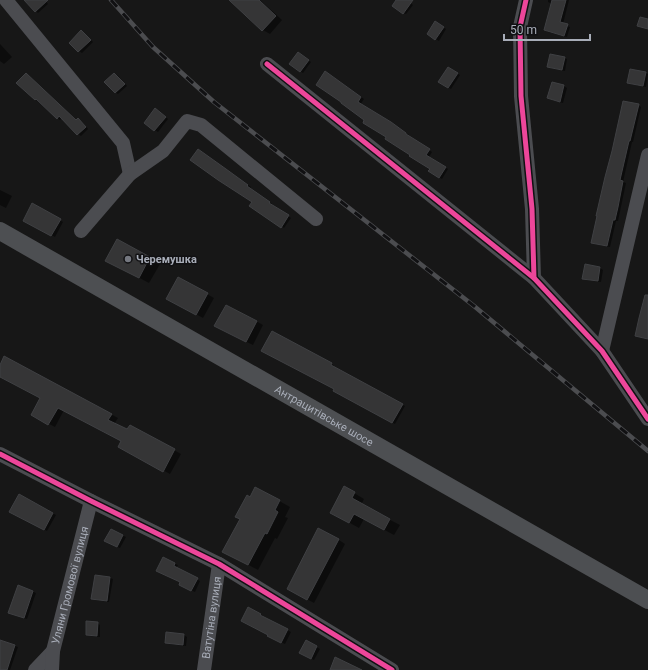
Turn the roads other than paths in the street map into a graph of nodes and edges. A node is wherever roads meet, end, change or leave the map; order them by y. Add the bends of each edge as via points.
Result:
1 (6, 0) edge
2 (526, 0) edge
3 (267, 64) dead end
4 (648, 155) edge
5 (130, 174) junction
6 (316, 219) dead end
7 (0, 231) edge
8 (81, 231) dead end
9 (534, 278) junction
10 (602, 351) junction
11 (648, 419) edge
12 (0, 454) edge
13 (91, 502) junction
14 (219, 564) junction
15 (648, 600) edge
16 (53, 650) junction
17 (377, 666) edge
18 (35, 670) edge
19 (52, 670) edge
20 (204, 670) edge
21 (392, 670) edge

1 - 5 street via 123,143
2 - 9 street via 520,27 521,96 532,210
3 - 9 street
4 - 10 street
5 - 6 street via 163,151 187,121 202,125
5 - 8 street
7 - 15 main road, Антрацитівське шосе
9 - 10 street
10 - 11 street
12 - 13 street
13 - 14 street
13 - 16 street, Уляни Громової вулиця
14 - 17 street
14 - 20 street, Ватутіна вулиця
16 - 18 street
16 - 19 street, Уляни Громової вулиця
17 - 21 street

